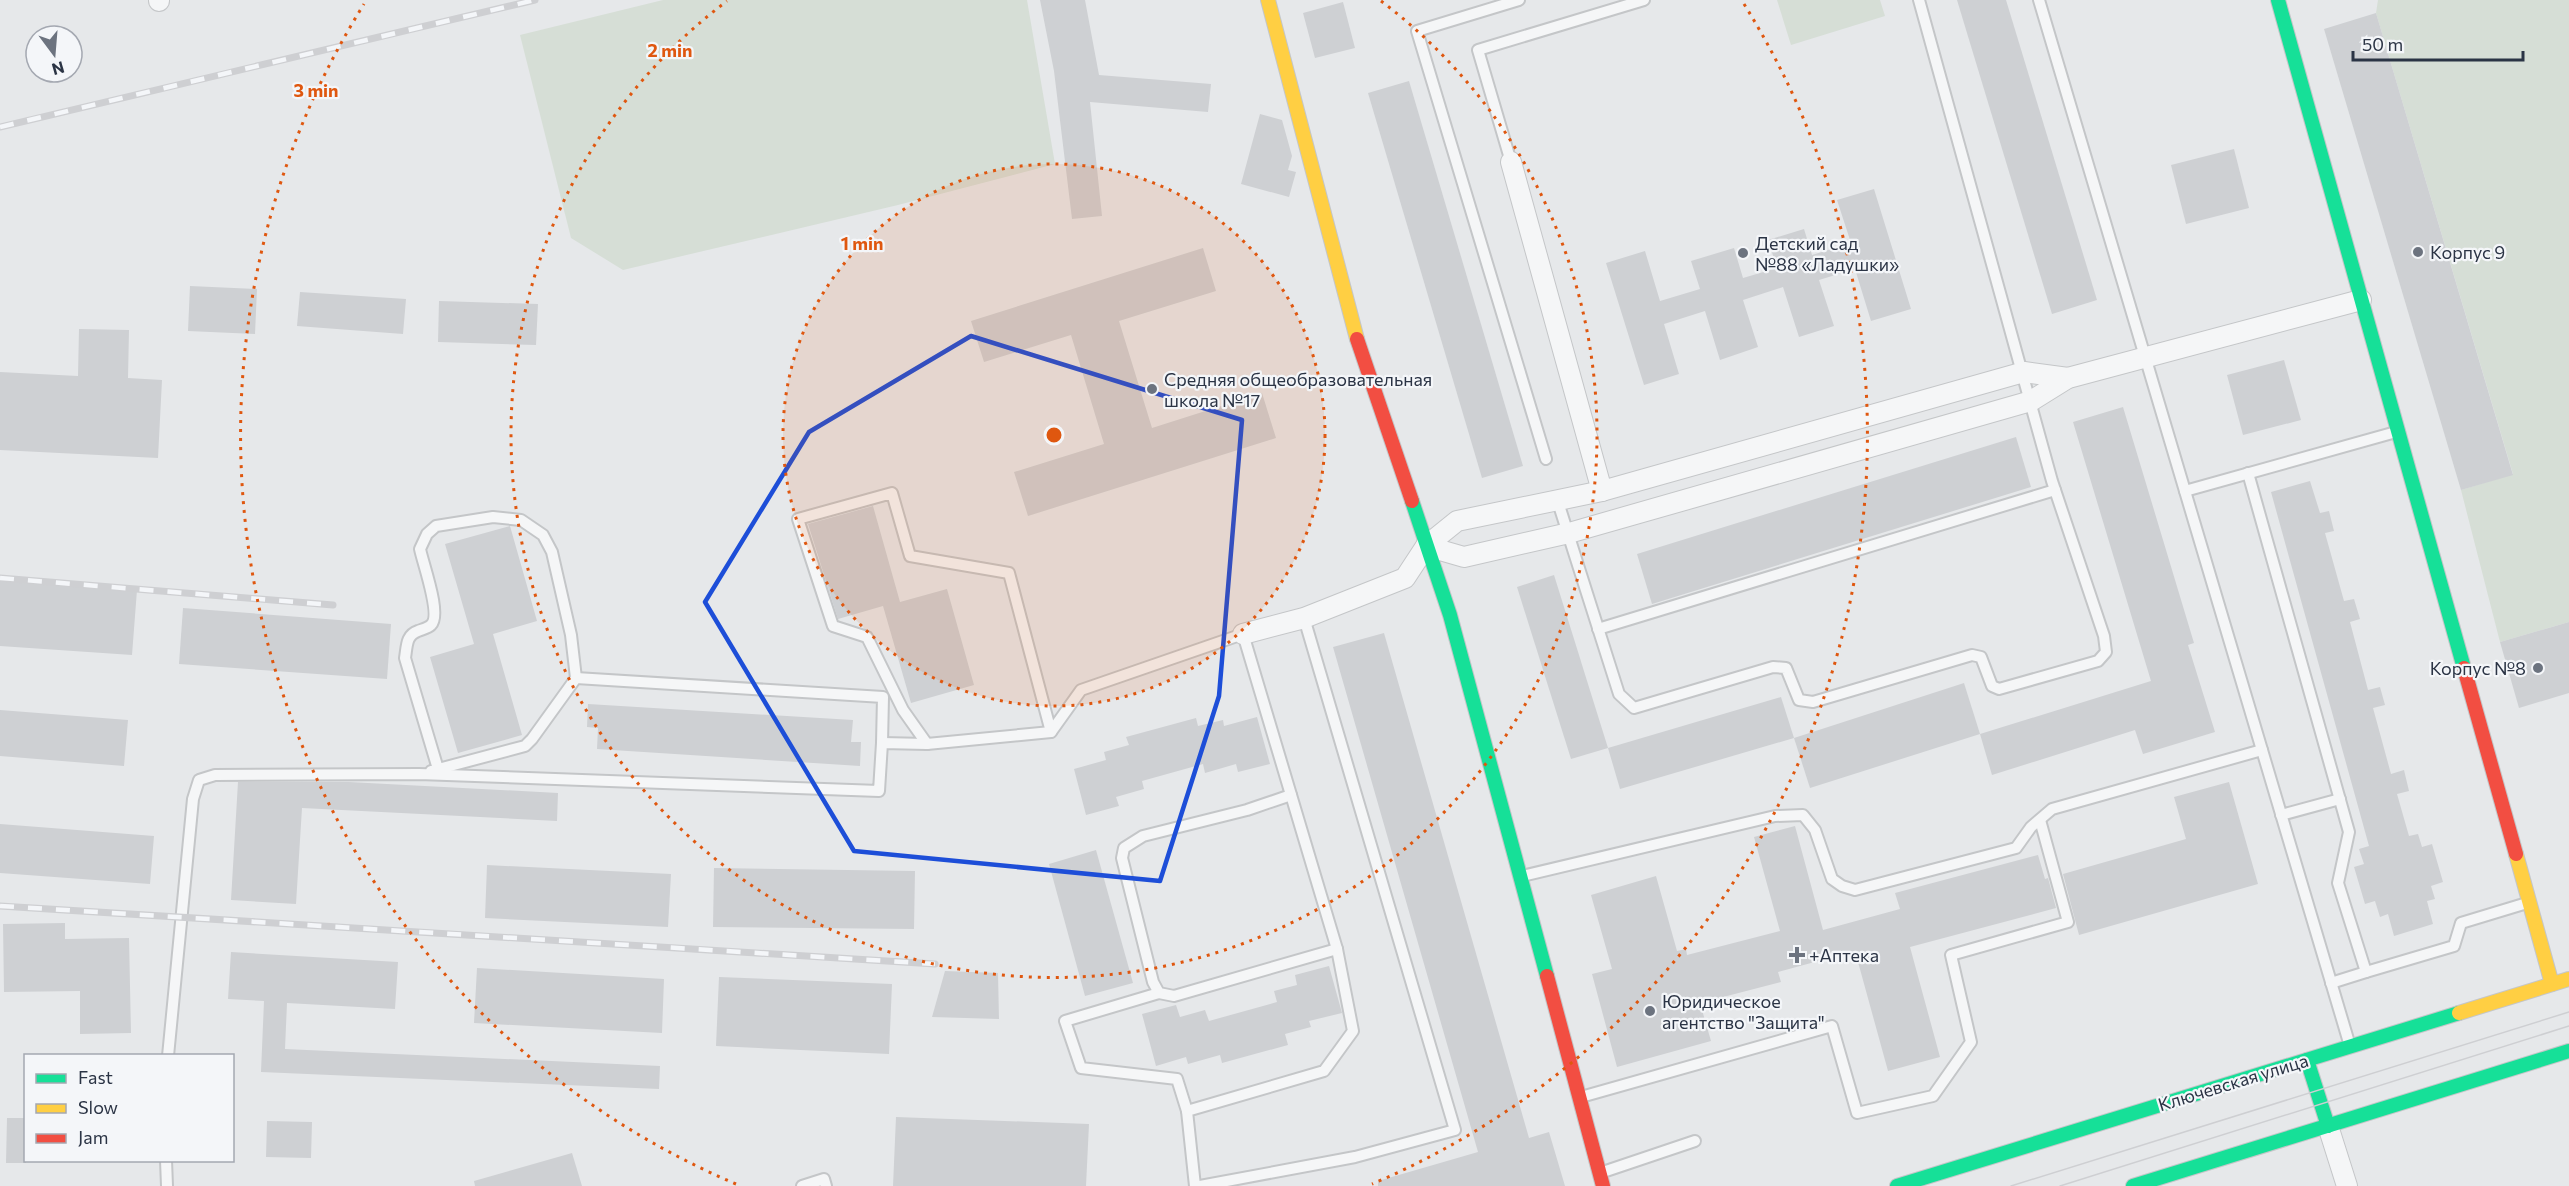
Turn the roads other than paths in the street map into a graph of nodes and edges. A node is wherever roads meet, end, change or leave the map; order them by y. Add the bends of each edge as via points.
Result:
1 (1268, 0) edge
2 (1519, 0) edge
3 (1644, 0) edge
4 (1919, 0) edge
5 (2039, 0) edge
6 (2278, 0) edge
7 (1511, 162) joint
8 (2361, 300) junction
9 (2146, 358) junction
10 (2024, 372) junction
11 (2068, 378) junction
12 (2031, 401) junction
13 (2398, 431) junction
14 (1792, 437) junction
15 (1546, 459) dead end
16 (1801, 467) junction
17 (2248, 473) junction
18 (1602, 490) junction
19 (2055, 490) junction
20 (2185, 491) junction
21 (1557, 499) junction
22 (1569, 534) junction
23 (1426, 546) junction
24 (1304, 618) junction
25 (1598, 629) junction
26 (1243, 634) junction
27 (576, 678) junction
28 (1051, 732) junction
29 (882, 743) junction
30 (927, 744) junction
31 (2262, 750) junction
32 (438, 769) junction
33 (419, 774) junction
34 (1291, 795) junction
35 (2340, 799) junction
36 (2281, 815) junction
37 (2040, 820) junction
38 (1520, 877) junction
39 (2529, 902) junction
40 (1337, 949) junction
41 (2366, 972) junction
42 (2569, 979) edge
43 (2331, 982) junction
44 (2552, 984) junction
45 (1159, 993) junction
46 (2350, 1046) junction
47 (2569, 1051) edge
48 (168, 1054) edge
49 (2307, 1060) junction
50 (1579, 1097) junction
51 (1187, 1111) junction
52 (2328, 1126) junction
53 (1695, 1141) dead end
54 (166, 1162) edge
55 (1602, 1180) edge
56 (167, 1186) edge
57 (802, 1186) edge
58 (826, 1186) edge
59 (1197, 1186) edge
60 (1897, 1186) edge
61 (2133, 1186) edge
62 (2347, 1186) edge

1 - 23 street via 1357,338
2 - 15 lane via 1417,31
3 - 7 lane via 1478,50
4 - 10 lane
5 - 9 lane
6 - 8 street
7 - 18 street
8 - 9 street
8 - 13 street
9 - 11 street
9 - 20 lane
10 - 11 street
10 - 12 lane
10 - 14 street
11 - 12 street
12 - 16 street
12 - 19 lane
13 - 17 lane
13 - 39 street
14 - 16 street
14 - 18 street
16 - 22 street
17 - 20 lane
17 - 35 lane
18 - 21 street
19 - 25 lane
19 - 25 lane via 2104,636 2106,652 2098,661 1999,689 1992,686 1981,657 1972,655 1813,702 1799,700 1786,668 1773,668 1634,708 1618,694
20 - 31 lane
21 - 22 lane
21 - 23 street via 1456,521
22 - 23 street via 1464,557
22 - 25 lane
23 - 24 street via 1405,579
23 - 38 street via 1450,615
24 - 26 street
24 - 59 lane via 1455,1130 1355,1157
26 - 28 lane via 1081,690
26 - 34 lane
27 - 29 lane via 883,697
27 - 32 lane via 525,746
27 - 32 lane via 571,635 552,552 543,535 521,520 493,517 436,526 420,549 435,619 430,627 414,632 408,639 405,658
28 - 30 lane
28 - 30 lane via 1009,573 910,555 892,493 798,519 833,626 867,637 903,710
29 - 30 lane
29 - 33 lane via 879,790
31 - 36 lane
31 - 37 lane via 2052,809
32 - 33 lane
33 - 48 lane via 215,775 199,780 193,799
34 - 40 lane
34 - 45 lane via 1143,836 1124,848 1122,858
35 - 36 lane
35 - 41 lane via 2349,832 2338,883
36 - 43 lane
37 - 38 lane via 2016,848 1855,890 1832,879 1815,830 1803,815 1775,816
37 - 50 lane via 2068,922 1952,955 1971,1042 1933,1096 1857,1113 1832,1026
38 - 50 street
39 - 41 lane via 2461,923 2454,946
39 - 44 street
40 - 45 lane via 1174,996
40 - 51 lane via 1353,1031 1324,1071
41 - 43 lane
42 - 44 street, Ключевская улица
43 - 46 lane
44 - 46 street, Ключевская улица
45 - 51 lane via 1065,1021 1081,1068 1177,1079
46 - 49 street, Ключевская улица
47 - 52 street
49 - 52 street
49 - 60 street, Ключевская улица
50 - 55 street
51 - 59 lane
52 - 61 street
52 - 62 street
53 - 55 lane
54 - 56 lane
57 - 58 lane via 824,1179

